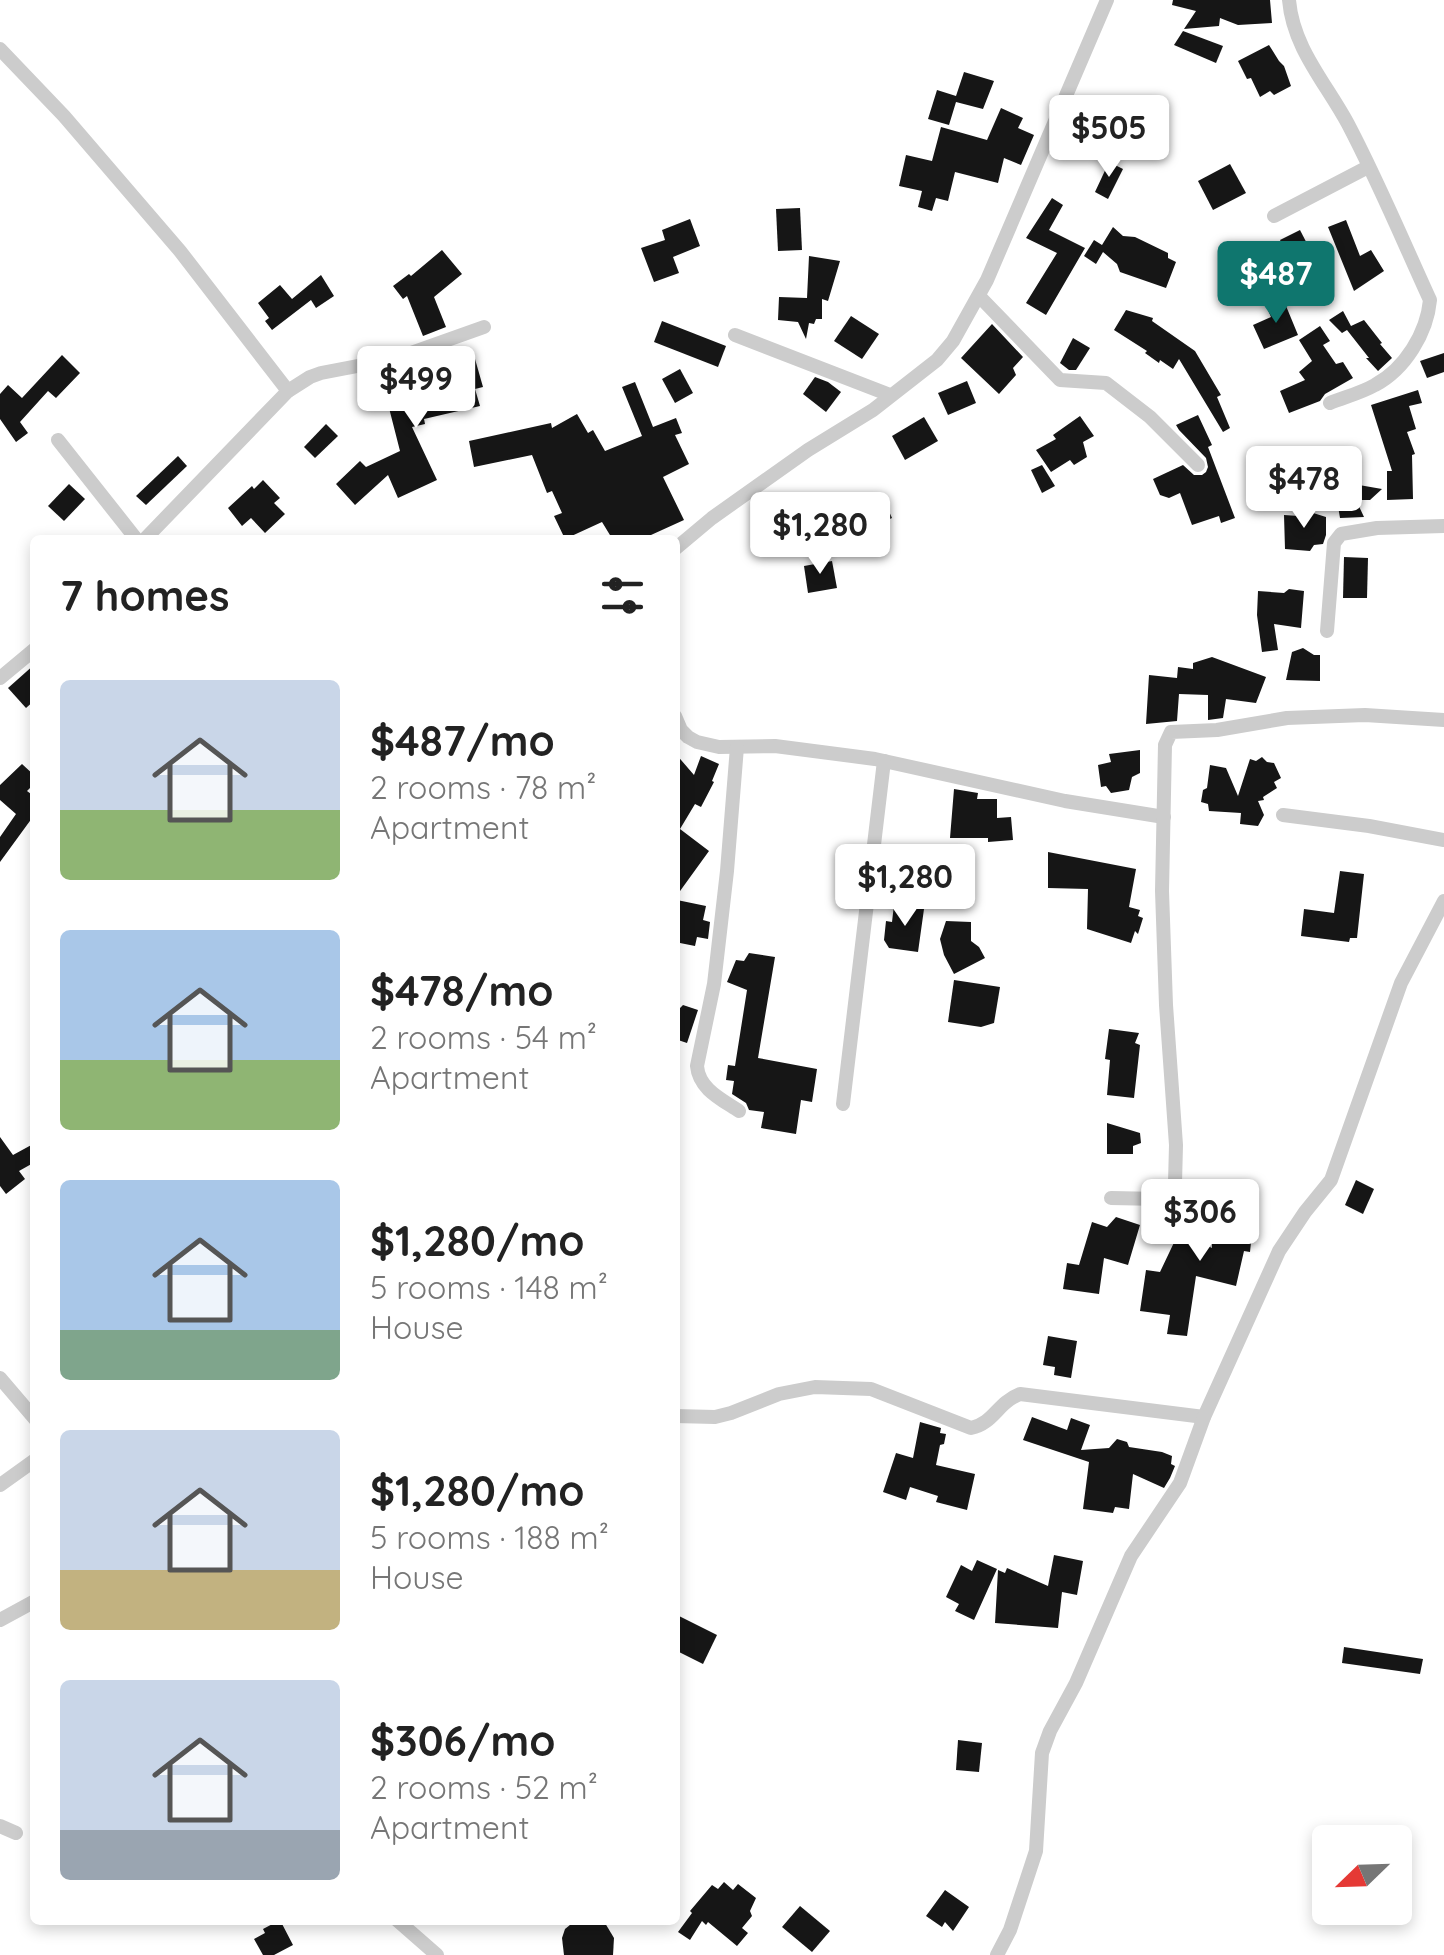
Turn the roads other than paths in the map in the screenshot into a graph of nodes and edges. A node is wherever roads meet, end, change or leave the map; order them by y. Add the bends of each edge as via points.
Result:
1 (1108, 0) edge
2 (1289, 0) edge
3 (0, 48) edge
4 (1368, 167) junction
5 (1274, 216) dead end
6 (979, 296) junction
7 (1437, 298) edge
8 (484, 327) dead end
9 (735, 335) dead end
10 (288, 391) junction
11 (890, 395) junction
12 (1330, 403) dead end
13 (58, 440) dead end
14 (1198, 465) dead end
15 (1444, 526) edge
16 (144, 535) edge
17 (150, 535) edge
18 (680, 546) edge
19 (1326, 631) dead end
20 (30, 653) edge
21 (0, 678) edge
22 (1444, 720) edge
23 (680, 730) edge
24 (737, 747) junction
25 (884, 761) junction
26 (1283, 815) dead end
27 (1164, 817) junction
28 (1444, 840) edge
29 (1444, 901) edge
30 (844, 1104) dead end
31 (739, 1111) dead end
32 (1111, 1198) dead end
33 (0, 1378) edge
34 (30, 1413) edge
35 (680, 1416) edge
36 (1204, 1416) junction
37 (30, 1464) edge
38 (0, 1485) edge
39 (30, 1604) edge
40 (0, 1620) edge
41 (0, 1826) edge
42 (16, 1833) dead end
43 (403, 1925) edge
44 (437, 1955) edge
45 (998, 1955) edge

1 - 6 street
2 - 4 street via 1302,49
3 - 10 street via 168,236
4 - 5 street
4 - 7 street
6 - 11 street via 937,360
6 - 14 street via 1060,380 1106,383
7 - 12 street via 1415,345 1390,375
8 - 10 street via 394,358 321,373
9 - 11 street
10 - 17 street
11 - 18 street
13 - 16 street
15 - 19 street via 1341,534 1334,544
20 - 21 street
22 - 27 street via 1288,718 1171,732
23 - 24 street via 697,742
24 - 25 street
24 - 31 street via 714,984 697,1073 703,1086
25 - 27 street
25 - 30 street
26 - 28 street
27 - 32 street via 1175,1183 1160,1199
29 - 36 street via 1400,984 1331,1180 1279,1251
33 - 34 street
35 - 36 street via 715,1417 815,1387 871,1389 971,1428 1020,1394
36 - 45 street via 1180,1484 1131,1556 1050,1732 1042,1753 1036,1852
37 - 38 street
39 - 40 street
41 - 42 street
43 - 44 street

